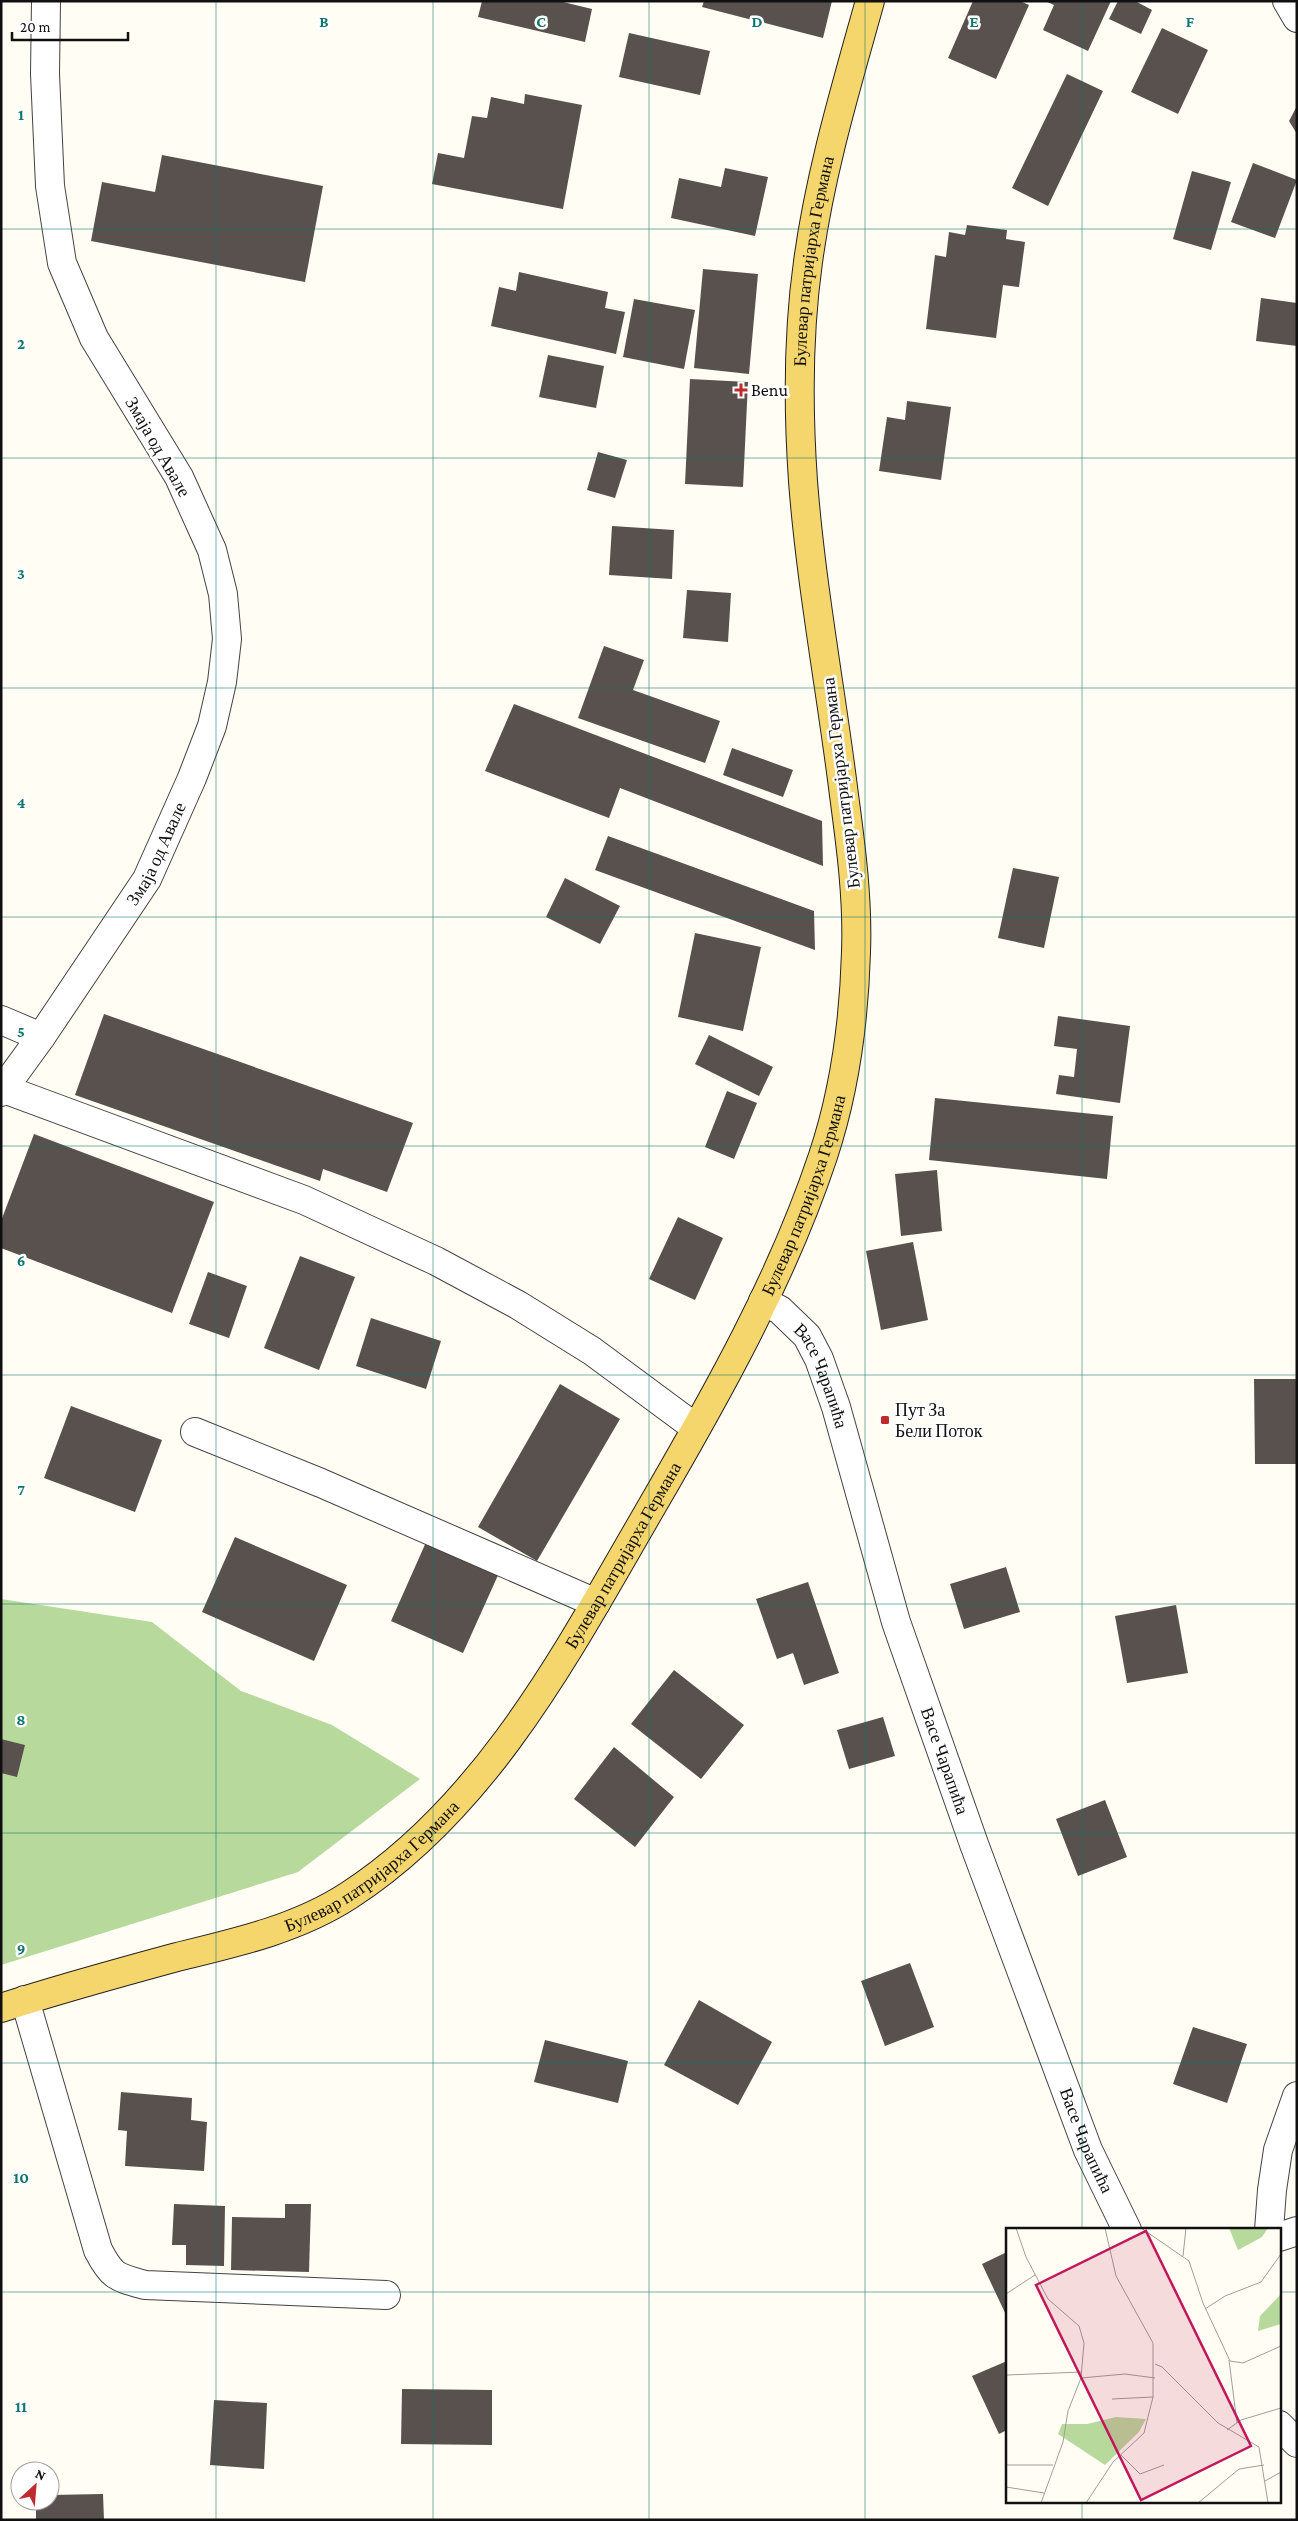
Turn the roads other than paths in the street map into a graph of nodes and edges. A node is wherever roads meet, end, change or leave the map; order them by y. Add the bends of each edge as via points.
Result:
1 (46, 1) edge
2 (870, 1) edge
3 (1287, 1) edge
4 (1297, 18) edge
5 (1, 1020) edge
6 (41, 1037) junction
7 (2, 1090) edge
8 (763, 1301) junction
9 (696, 1428) junction
10 (195, 1432) dead end
11 (596, 1603) junction
12 (13, 2004) edge
13 (1297, 2096) edge
14 (1126, 2228) edge
15 (1269, 2228) edge
16 (1297, 2231) edge
17 (1280, 2237) edge
18 (386, 2295) dead end
19 (1280, 2426) edge
20 (1297, 2443) edge

1 - 6 street, Змаја од Авале via 45,74 50,186 62,263 94,338 179,477 212,550 223,594 227,639 212,726 146,879
2 - 8 main road, Булевар патријарха Германа via 827,162 808,260 801,388 803,478 812,564 852,855 856,930 850,1043 834,1120 810,1191
3 - 4 street
5 - 6 street
6 - 7 street, Змаја од Авале
7 - 9 street via 304,1200 436,1261 518,1305 592,1351
8 - 9 main road, Булевар патријарха Германа
8 - 14 street, Васе Чарапића via 780,1310 807,1336 818,1359 836,1407 896,1622 974,1844 1088,2150
9 - 11 main road, Булевар патријарха Германа
10 - 11 street via 321,1483
11 - 12 main road, Булевар патријарха Германа via 531,1706 465,1792 405,1852 346,1898 318,1913 246,1940 82,1982
12 - 18 street via 98,2250 110,2271 123,2279 145,2285
13 - 15 street via 1278,2150
16 - 17 street
19 - 20 street

